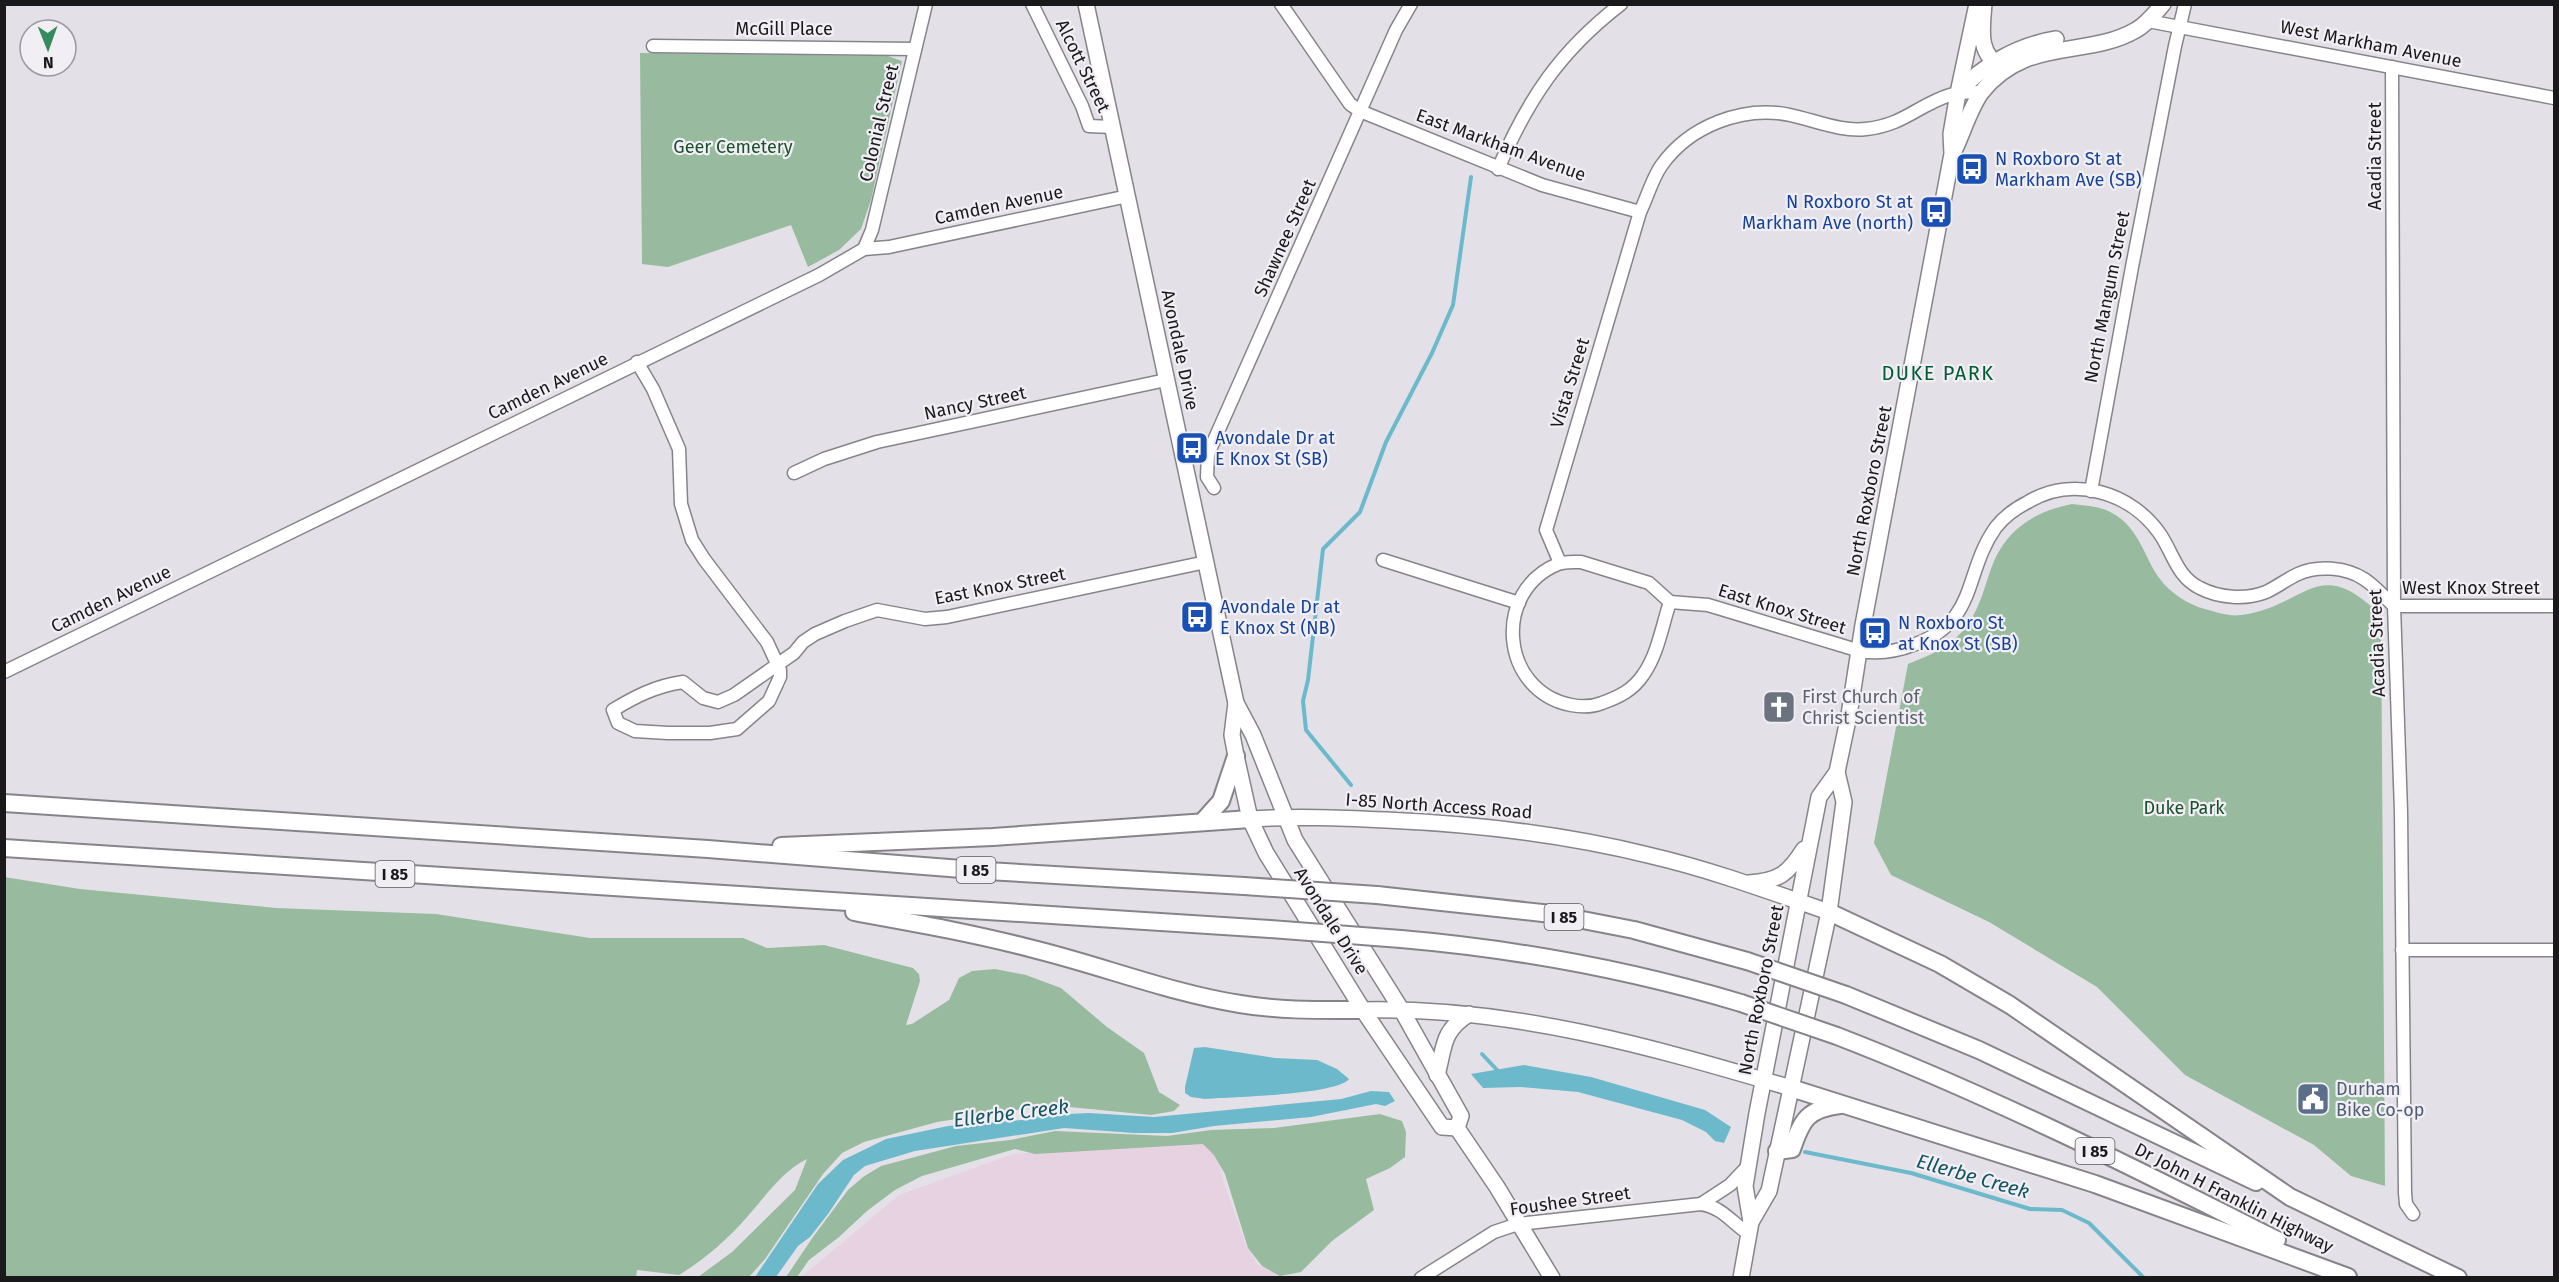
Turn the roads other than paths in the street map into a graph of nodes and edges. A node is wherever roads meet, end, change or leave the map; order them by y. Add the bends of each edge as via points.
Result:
1 (926, 4) edge
2 (1032, 4) edge
3 (1086, 4) edge
4 (1281, 4) edge
5 (1411, 4) edge
6 (1620, 4) edge
7 (1977, 4) edge
8 (1984, 4) edge
9 (2163, 4) edge
10 (2185, 4) edge
11 (2148, 21) junction
12 (2180, 25) junction
13 (653, 46) dead end
14 (915, 49) junction
15 (2000, 67) junction
16 (2392, 67) junction
17 (1982, 92) junction
18 (1958, 93) junction
19 (2554, 98) edge
20 (1360, 111) junction
21 (1112, 126) junction
22 (1952, 154) junction
23 (1498, 169) junction
24 (1128, 196) junction
25 (1640, 212) junction
26 (864, 249) junction
27 (637, 362) junction
28 (1166, 380) junction
29 (794, 473) dead end
30 (1214, 488) dead end
31 (2091, 491) junction
32 (1383, 560) dead end
33 (1206, 562) junction
34 (1560, 563) junction
35 (1670, 602) junction
36 (1519, 603) junction
37 (2394, 606) junction
38 (2554, 606) edge
39 (1860, 651) junction
40 (779, 663) junction
41 (4, 672) edge
42 (1236, 703) junction
43 (1236, 756) junction
44 (1837, 772) junction
45 (4, 804) edge
46 (1286, 817) junction
47 (1250, 819) junction
48 (1203, 821) junction
49 (1809, 842) junction
50 (4, 848) edge
51 (708, 849) junction
52 (1743, 883) junction
53 (785, 900) junction
54 (1797, 901) junction
55 (1829, 912) junction
56 (2402, 950) junction
57 (2554, 950) edge
58 (1363, 1010) junction
59 (1401, 1010) junction
60 (1469, 1014) junction
61 (1437, 1075) junction
62 (1763, 1080) junction
63 (1791, 1088) junction
64 (1840, 1105) junction
65 (1456, 1128) junction
66 (1778, 1151) junction
67 (1749, 1164) junction
68 (2290, 1197) junction
69 (1701, 1204) junction
70 (2413, 1214) dead end
71 (1518, 1224) junction
72 (1750, 1228) junction
73 (2349, 1277) edge
74 (1421, 1278) edge
75 (1552, 1278) edge
76 (1741, 1278) edge
77 (2458, 1278) edge

1 - 14 street, Colonial Street
2 - 21 street, Alcott Street via 1089,126
3 - 21 main road, Avondale Drive
4 - 20 street, East Markham Avenue via 1350,104
5 - 20 street, Shawnee Street
6 - 23 street via 1550,72 1516,128
7 - 18 main road, North Roxboro Street
8 - 15 main road via 1982,45 1987,56
9 - 11 main road
10 - 12 street, North Mangum Street
11 - 12 street
11 - 15 main road via 2043,42
12 - 16 street, West Markham Avenue
12 - 31 street, North Mangum Street
13 - 14 street, McGill Place
14 - 26 street, Colonial Street via 872,230
15 - 17 main road
15 - 18 main road via 1971,78
16 - 19 street, West Markham Avenue
16 - 37 street, Acadia Street
17 - 18 street
17 - 22 main road
18 - 22 main road, North Roxboro Street
18 - 25 street via 1890,125 1863,130 1781,113 1756,111 1734,116 1684,141 1661,167
20 - 23 street, East Markham Avenue
20 - 30 street, Shawnee Street via 1208,454 1207,477
21 - 24 main road, Avondale Drive
22 - 39 main road, North Roxboro Street
23 - 25 street, East Markham Avenue
24 - 26 street, Camden Avenue
24 - 28 main road, Avondale Drive
25 - 34 street, Vista Street via 1546,530
26 - 27 street, Camden Avenue via 819,275
27 - 40 street via 679,449 681,504 692,540
27 - 41 street, Camden Avenue
28 - 29 street, Nancy Street via 877,442
28 - 33 main road, Avondale Drive
31 - 37 street, West Knox Street via 2111,494 2144,514 2180,572 2189,582 2209,592 2230,597 2252,595 2266,592 2299,573 2325,569 2362,577
31 - 39 street, East Knox Street via 2046,493 2000,522 1986,545 1964,604 1953,621 1939,632 1899,650
32 - 36 street
33 - 40 street, East Knox Street via 947,617 925,619 877,610 815,634
33 - 42 main road, Avondale Drive
34 - 35 street via 1581,562 1650,583
34 - 36 street via 1534,579
35 - 36 street via 1644,674 1620,696 1588,706 1562,703 1546,696 1531,682 1514,649 1513,623
35 - 39 street, East Knox Street via 1708,605
37 - 38 street, West Knox Street
37 - 56 street, Acadia Street
39 - 44 main road, North Roxboro Street
40 - 40 street, East Knox Street via 718,702 704,698 683,682 660,686 613,710 618,723 635,731 710,733 737,729 769,701 780,677
42 - 43 main road, Avondale Drive via 1232,735
42 - 46 main road, Avondale Drive
43 - 47 main road, Avondale Drive
43 - 48 highway via 1221,801
44 - 49 main road, North Roxboro Street via 1819,797
44 - 55 main road, North Roxboro Street via 1844,802
45 - 51 highway, I 85
46 - 47 main road, I-85 North Access Road
46 - 52 main road, I-85 North Access Road via 1512,828 1654,856
46 - 59 main road, Avondale Drive via 1295,840
47 - 48 highway
47 - 58 main road, Avondale Drive via 1266,853
48 - 51 highway via 993,837
49 - 52 main road via 1784,874 1764,882
49 - 54 main road, North Roxboro Street
50 - 53 highway, I 85
51 - 68 highway, Dr John H Franklin Highway / I 85, bridge via 1377,895 1552,915 1634,930 1747,961 1846,995 1979,1050
52 - 54 main road, I-85 North Access Road
53 - 58 highway via 970,934 1240,1004
53 - 73 highway, Dr John H Franklin Highway / I 85, bridge via 1055,914 1401,939 1565,959 1641,975 1837,1036 1969,1092 2160,1181
54 - 55 main road, I-85 North Access Road
54 - 62 main road, North Roxboro Street
55 - 63 main road, North Roxboro Street
55 - 68 highway via 1940,964 2010,1005
56 - 57 street
56 - 70 street, Acadia Street via 2405,1193
58 - 59 main road
58 - 65 main road, Avondale Drive via 1442,1127
59 - 60 main road
59 - 61 main road, Avondale Drive
60 - 61 main road via 1447,1034
60 - 62 main road via 1597,1034
61 - 65 main road, Avondale Drive via 1461,1116
62 - 63 main road
62 - 67 main road, North Roxboro Street
63 - 64 highway
63 - 66 main road, North Roxboro Street
64 - 66 highway via 1812,1112 1798,1131 1792,1149
64 - 73 highway via 2095,1184
65 - 71 main road, Avondale Drive
66 - 72 main road, North Roxboro Street via 1769,1191
67 - 69 street, Foushee Street via 1730,1185
67 - 72 main road, North Roxboro Street via 1745,1186
68 - 77 highway, I 85
69 - 71 street, Foushee Street
69 - 72 street via 1718,1209 1733,1224
71 - 74 street, Foushee Street via 1494,1232
71 - 75 main road, Avondale Drive
72 - 76 main road, North Roxboro Street

